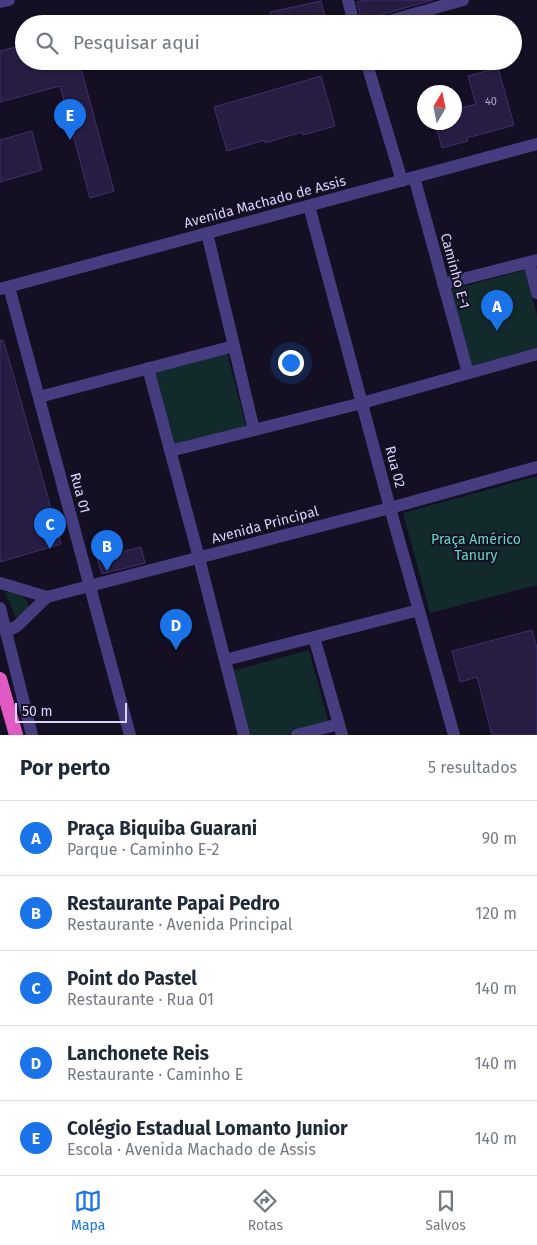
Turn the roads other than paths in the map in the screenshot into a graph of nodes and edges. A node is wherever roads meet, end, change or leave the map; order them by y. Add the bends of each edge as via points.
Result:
1 (9, 0) edge
2 (348, 0) edge
3 (463, 0) edge
4 (0, 2) edge
5 (352, 15) edge
6 (410, 15) edge
7 (369, 70) edge
8 (537, 144) edge
9 (408, 179) junction
10 (309, 206) junction
11 (207, 233) junction
12 (533, 261) edge
13 (443, 284) junction
14 (5, 288) edge
15 (537, 293) edge
16 (234, 346) junction
17 (537, 354) edge
18 (148, 368) junction
19 (468, 374) junction
20 (39, 397) junction
21 (362, 403) junction
22 (254, 430) junction
23 (170, 451) junction
24 (537, 467) edge
25 (390, 508) junction
26 (199, 558) junction
27 (0, 583) edge
28 (90, 586) junction
29 (48, 597) junction
30 (0, 608) edge
31 (418, 610) junction
32 (6, 632) junction
33 (314, 637) junction
34 (225, 660) junction
35 (0, 680) edge
36 (340, 729) edge
37 (16, 735) edge
38 (32, 735) edge
39 (130, 735) edge
40 (244, 735) edge
41 (297, 735) edge
42 (454, 735) edge

1 - 4 street
2 - 5 street
3 - 6 street
7 - 9 street, Caminho E-1
8 - 9 street, Avenida Machado de Assis
9 - 10 street, Avenida Machado de Assis
9 - 13 street, Caminho E-1
10 - 11 street, Avenida Machado de Assis
10 - 21 street, Rua 02
11 - 14 street, Avenida Machado de Assis
11 - 16 street
12 - 13 street
12 - 15 street
13 - 19 street, Caminho E-1
14 - 20 street, Rua 01
16 - 18 street
16 - 22 street
17 - 19 street
18 - 20 street
18 - 23 street
19 - 21 street
20 - 28 street, Rua 01
21 - 22 street
21 - 25 street, Rua 02
22 - 23 street
23 - 26 street
24 - 25 street, Avenida Principal
25 - 26 street, Avenida Principal
25 - 31 street, Rua 02
26 - 28 street, Avenida Principal
26 - 34 street
27 - 29 street
28 - 29 street, Avenida Principal
28 - 39 street, Rua 01
29 - 32 street
30 - 32 street
31 - 33 street
31 - 42 street, Rua 02
32 - 38 street
33 - 34 street
33 - 36 street
34 - 40 street
35 - 37 highway
36 - 41 street

